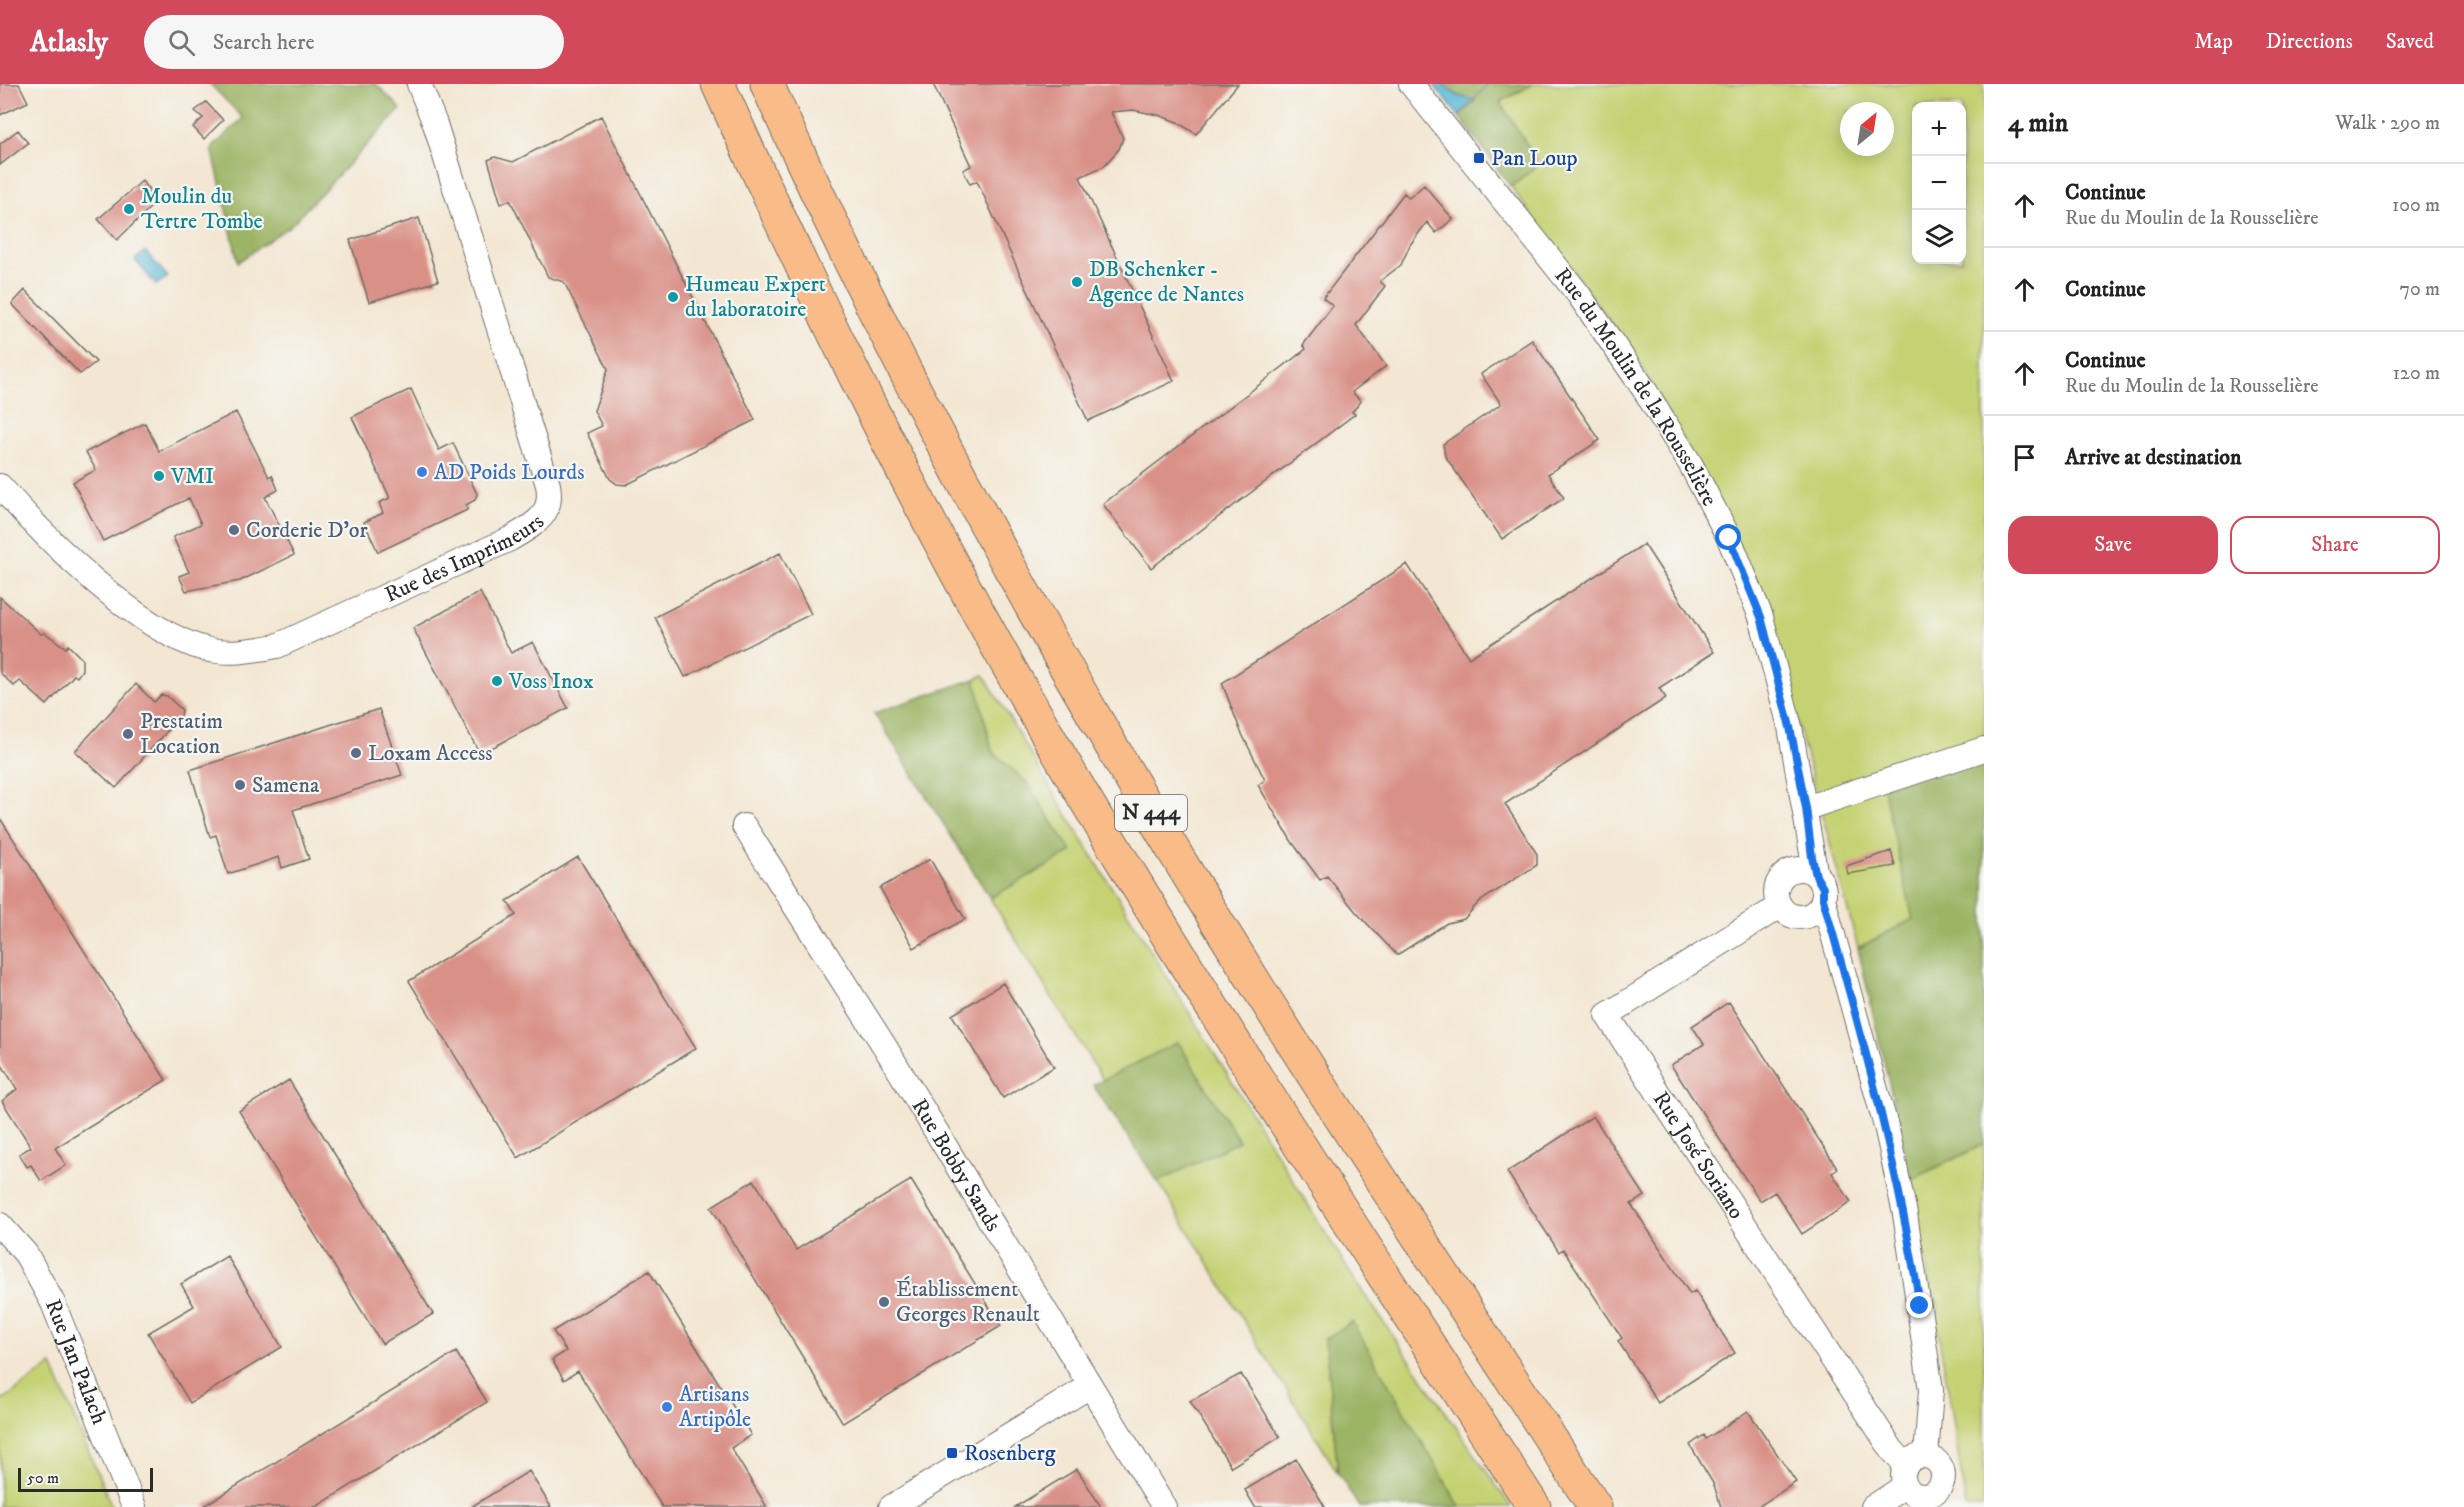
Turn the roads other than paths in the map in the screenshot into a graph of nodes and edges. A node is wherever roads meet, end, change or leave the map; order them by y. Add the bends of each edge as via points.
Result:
1 (419, 84) edge
2 (718, 84) edge
3 (767, 84) edge
4 (1411, 84) edge
5 (0, 486) edge
6 (1984, 749) edge
7 (1806, 808) junction
8 (744, 826) dead end
9 (1786, 873) junction
10 (1819, 887) junction
11 (1780, 906) junction
12 (1801, 917) junction
13 (1848, 983) junction
14 (0, 1225) edge
15 (1090, 1386) junction
16 (1913, 1469) junction
17 (1940, 1499) edge
18 (134, 1507) edge
19 (891, 1507) edge
20 (1164, 1507) edge
21 (1534, 1507) edge
22 (1595, 1507) edge
23 (1873, 1507) edge

1 - 5 street, Rue des Imprimeurs via 548,485 550,498 545,513 502,542 277,646 243,652 173,639 69,557 23,514
2 - 21 highway, N 444 via 852,372 1002,655 1217,1016
3 - 22 highway, N 444 via 913,384 1115,753 1287,1032
4 - 7 street, Rue du Moulin de la Rousselière via 1579,295 1691,465 1729,538 1761,617 1790,727
6 - 7 street
7 - 9 street
7 - 10 street, Rue du Moulin de la Rousselière
8 - 15 street, Rue Bobby Sands via 885,1047
9 - 10 street via 1802,870
9 - 11 street via 1777,887
10 - 12 street via 1815,912
10 - 13 street, Rue du Moulin de la Rousselière
11 - 12 street via 1788,914
11 - 16 street, Rue José Soriano via 1607,1015 1892,1450
12 - 13 street via 1817,930
13 - 16 street via 1905,1214 1931,1390
14 - 18 street, Rue Jan Palach via 26,1254 54,1303
15 - 19 street
15 - 20 street, Rue Bobby Sands
16 - 17 street via 1910,1491
16 - 17 street via 1933,1458 1941,1468
16 - 23 street

